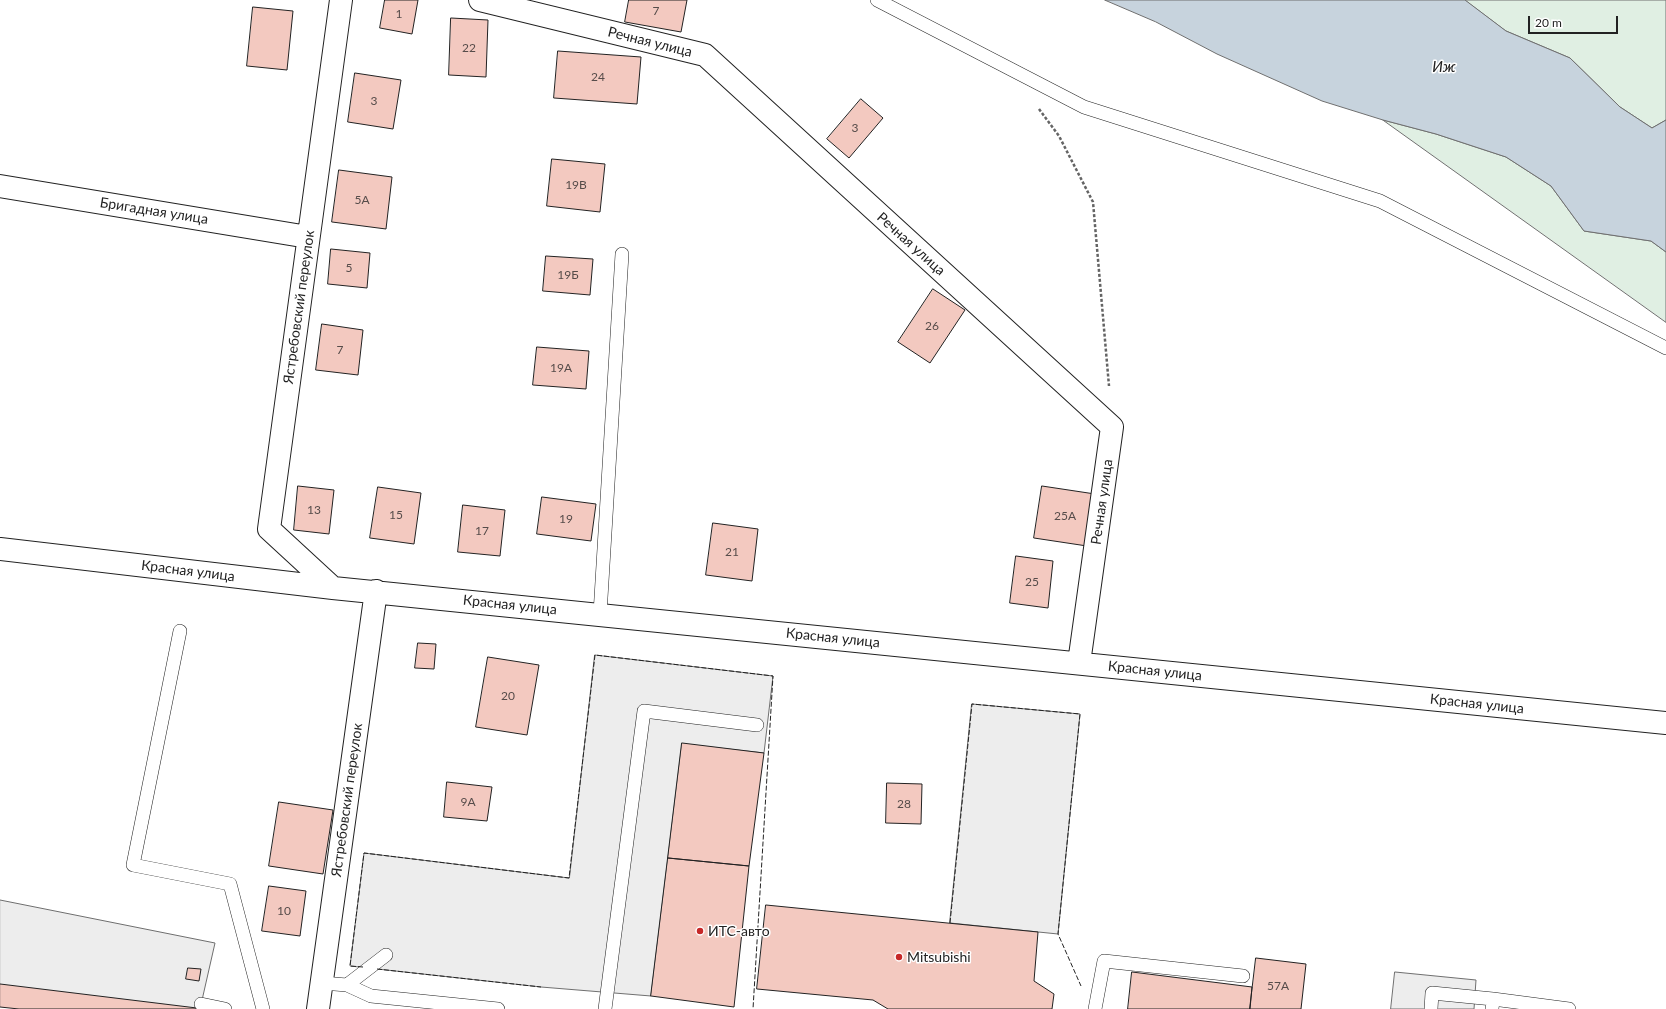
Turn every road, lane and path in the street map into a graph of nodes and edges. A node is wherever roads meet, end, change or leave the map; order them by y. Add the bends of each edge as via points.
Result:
1 (341, 0) edge
2 (480, 0) edge
3 (877, 0) edge
4 (1035, 105) dead end
5 (0, 186) edge
6 (308, 237) junction
7 (622, 254) dead end
8 (1666, 348) edge
9 (1112, 427) junction
10 (0, 549) edge
11 (333, 588) junction
12 (376, 591) junction
13 (600, 614) junction
14 (180, 631) dead end
15 (1078, 663) junction
16 (1666, 723) edge
17 (757, 725) dead end
18 (386, 955) dead end
19 (1243, 976) dead end
20 (322, 983) junction
21 (347, 985) junction
22 (201, 1004) dead end
23 (1492, 1004) edge
24 (225, 1009) edge
25 (263, 1009) edge
26 (318, 1009) edge
27 (498, 1009) edge
28 (605, 1009) edge
29 (1095, 1009) edge
30 (1431, 1009) edge
31 (1569, 1009) edge

1 - 6 street, Ястребовский переулок
2 - 9 street, Речная улица via 704,55
3 - 8 lane via 1084,107 1380,201
4 - 9 path via 1059,136 1094,202
5 - 6 street, Бригадная улица
6 - 11 street, Ястребовский переулок via 269,529
7 - 13 lane
9 - 15 street, Речная улица
10 - 11 street, Красная улица
11 - 12 street, Красная улица
12 - 13 street, Красная улица
12 - 20 street, Ястребовский переулок
13 - 15 street, Красная улица
14 - 25 lane via 133,865 230,884
15 - 16 street, Красная улица
17 - 28 lane via 644,711
18 - 21 lane
19 - 29 lane via 1104,961
20 - 21 lane
20 - 26 street, Ястребовский переулок
21 - 27 lane via 371,996
22 - 24 lane
23 - 30 lane via 1432,993
23 - 31 lane

